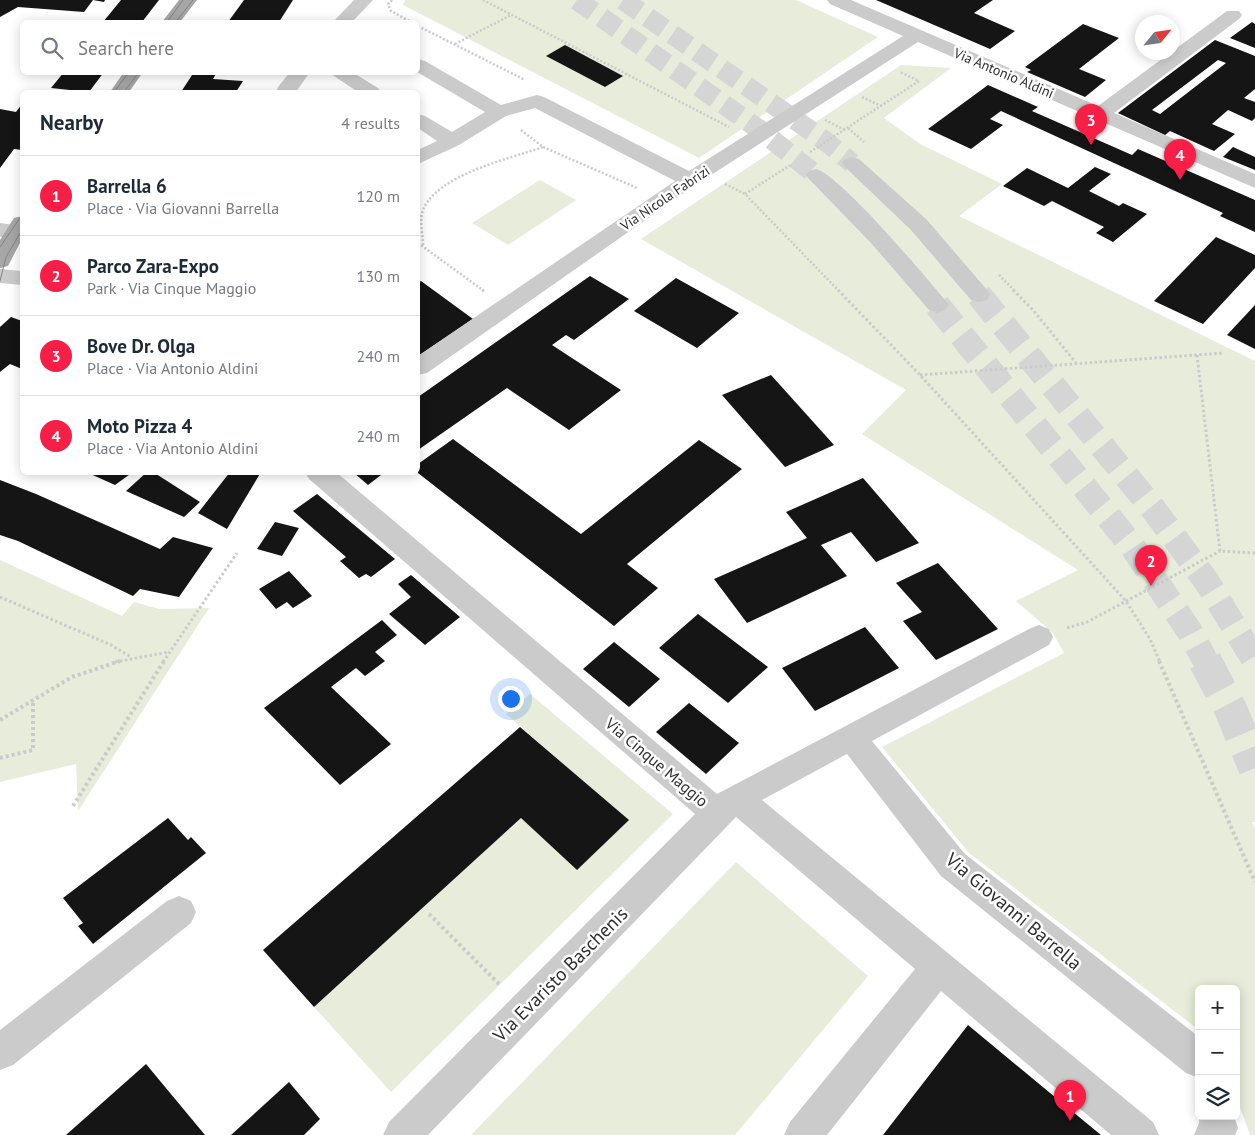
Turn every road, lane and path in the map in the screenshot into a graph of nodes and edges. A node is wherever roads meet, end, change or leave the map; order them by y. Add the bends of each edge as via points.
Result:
1 (188, 0) edge
2 (364, 0) edge
3 (392, 0) edge
4 (483, 0) edge
5 (836, 0) edge
6 (512, 15) junction
7 (1233, 15) dead end
8 (173, 20) edge
9 (345, 20) edge
10 (407, 20) edge
11 (917, 35) junction
12 (455, 44) dead end
13 (420, 66) edge
14 (895, 70) dead end
15 (132, 75) edge
16 (298, 75) edge
17 (342, 75) edge
18 (121, 90) edge
19 (286, 90) edge
20 (368, 90) edge
21 (858, 95) dead end
22 (881, 106) junction
23 (499, 112) junction
24 (1100, 114) junction
25 (823, 118) dead end
26 (420, 121) edge
27 (732, 128) dead end
28 (845, 130) junction
29 (452, 141) junction
30 (543, 147) junction
31 (803, 156) dead end
32 (420, 157) edge
33 (795, 162) dead end
34 (852, 163) tunnel mouth
35 (816, 175) tunnel mouth
36 (690, 180) junction
37 (719, 181) dead end
38 (1255, 182) edge
39 (745, 194) junction
40 (663, 198) junction
41 (420, 212) edge
42 (423, 214) junction
43 (13, 228) edge
44 (420, 244) edge
45 (423, 245) junction
46 (0, 261) edge
47 (0, 276) edge
48 (20, 278) edge
49 (979, 295) tunnel mouth
50 (492, 297) dead end
51 (937, 306) tunnel mouth
52 (1224, 354) dead end
53 (1197, 355) junction
54 (420, 366) edge
55 (920, 375) junction
56 (322, 475) edge
57 (1220, 551) junction
58 (237, 552) dead end
59 (1255, 553) edge
60 (0, 597) edge
61 (1125, 600) junction
62 (1039, 637) joint
63 (169, 652) junction
64 (131, 657) junction
65 (33, 700) junction
66 (0, 720) edge
67 (852, 738) junction
68 (0, 758) edge
69 (72, 806) dead end
70 (727, 806) junction
71 (1255, 882) edge
72 (179, 912) dead end
73 (429, 914) dead end
74 (939, 968) junction
75 (525, 1010) junction
76 (0, 1052) edge
77 (1195, 1057) edge
78 (1217, 1120) edge
79 (402, 1135) edge
80 (803, 1135) edge
81 (1140, 1135) edge
82 (1213, 1135) edge

1 - 8 main road
2 - 9 street
3 - 10 path via 388,4 391,11
4 - 6 path
5 - 11 street, Via Antonio Aldini
6 - 12 path
6 - 27 path
7 - 24 street
11 - 24 street, Via Antonio Aldini
11 - 36 street, Via Nicola Fabrizi
13 - 23 street
14 - 22 path via 919,81
15 - 18 main road
16 - 19 street
17 - 20 street
21 - 22 path
22 - 28 path
23 - 29 street
23 - 30 path
23 - 36 street via 536,101
24 - 38 street, Via Antonio Aldini
25 - 28 path
26 - 29 street
28 - 31 path
29 - 32 street
30 - 40 path
30 - 42 path via 458,177 440,188
33 - 39 path
34 - 49 street via 919,225
35 - 51 street via 859,215
36 - 40 street, Via Nicola Fabrizi
37 - 39 path
39 - 55 path
40 - 54 street, Via Nicola Fabrizi
41 - 42 path
42 - 45 path
43 - 46 main road
44 - 45 path
45 - 50 path
47 - 48 street
52 - 53 path
53 - 55 path
53 - 57 path
55 - 61 path
56 - 70 street, Via Cinque Maggio
57 - 59 path
57 - 61 path
58 - 63 path
60 - 64 path via 111,645
61 - 62 path via 1087,622
61 - 71 path via 1150,639
62 - 67 street, Via Cinque Maggio
63 - 64 path
63 - 69 path
64 - 65 path via 61,683
65 - 66 path
65 - 68 path via 33,750
67 - 70 street, Via Cinque Maggio
67 - 77 street, Via Giovanni Barrella via 953,866
70 - 74 street
70 - 75 street, Via Evaristo Baschenis
72 - 76 street
73 - 75 path
74 - 80 street
74 - 81 street
75 - 79 street, Via Evaristo Baschenis
78 - 82 street via 1219,1128

